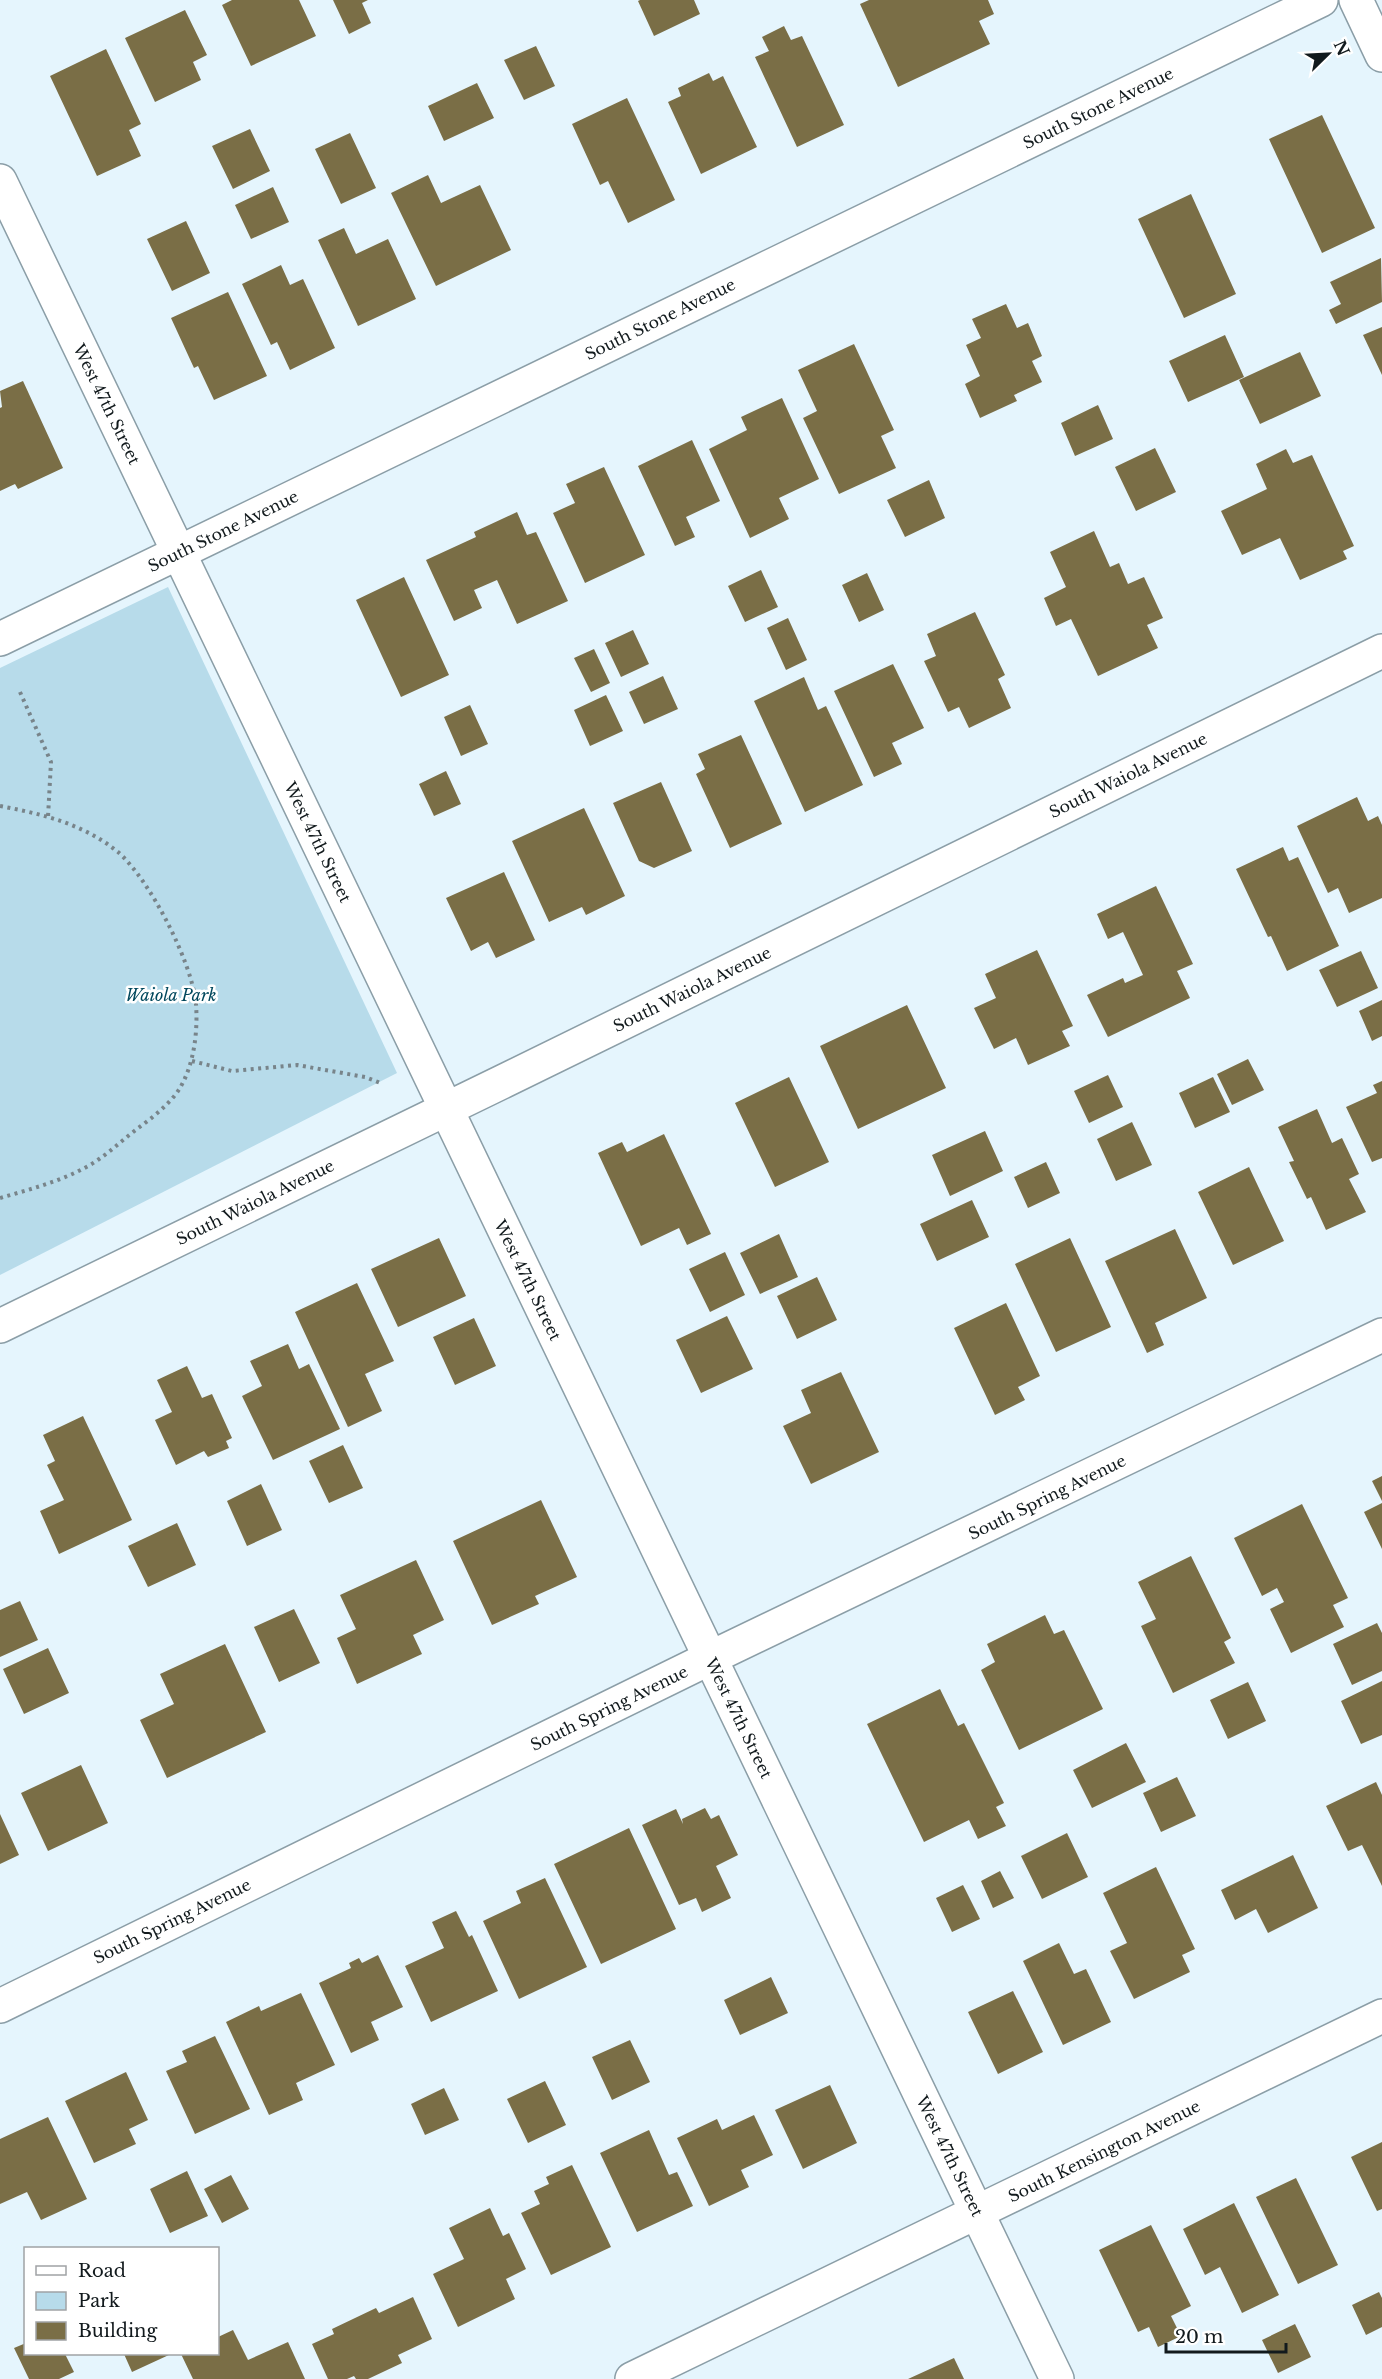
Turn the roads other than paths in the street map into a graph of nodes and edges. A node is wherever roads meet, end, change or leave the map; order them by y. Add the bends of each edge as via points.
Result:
1 (1321, 0) edge
2 (1356, 0) edge
3 (1382, 55) edge
4 (0, 181) edge
5 (178, 552) junction
6 (0, 639) edge
7 (1382, 651) edge
8 (446, 1109) junction
9 (0, 1326) edge
10 (1382, 1335) edge
11 (710, 1658) junction
12 (0, 2006) edge
13 (1382, 2016) edge
14 (977, 2212) junction
15 (632, 2379) edge
16 (1057, 2379) edge

1 - 5 street, South Stone Avenue
2 - 3 street
4 - 5 street, West 47th Street
5 - 6 street, South Stone Avenue
5 - 8 street, West 47th Street
7 - 8 street, South Waiola Avenue
8 - 9 street, South Waiola Avenue
8 - 11 street, West 47th Street
10 - 11 street, South Spring Avenue
11 - 12 street, South Spring Avenue
11 - 14 street, West 47th Street
13 - 14 street, South Kensington Avenue
14 - 15 street, South Kensington Avenue
14 - 16 street, West 47th Street

